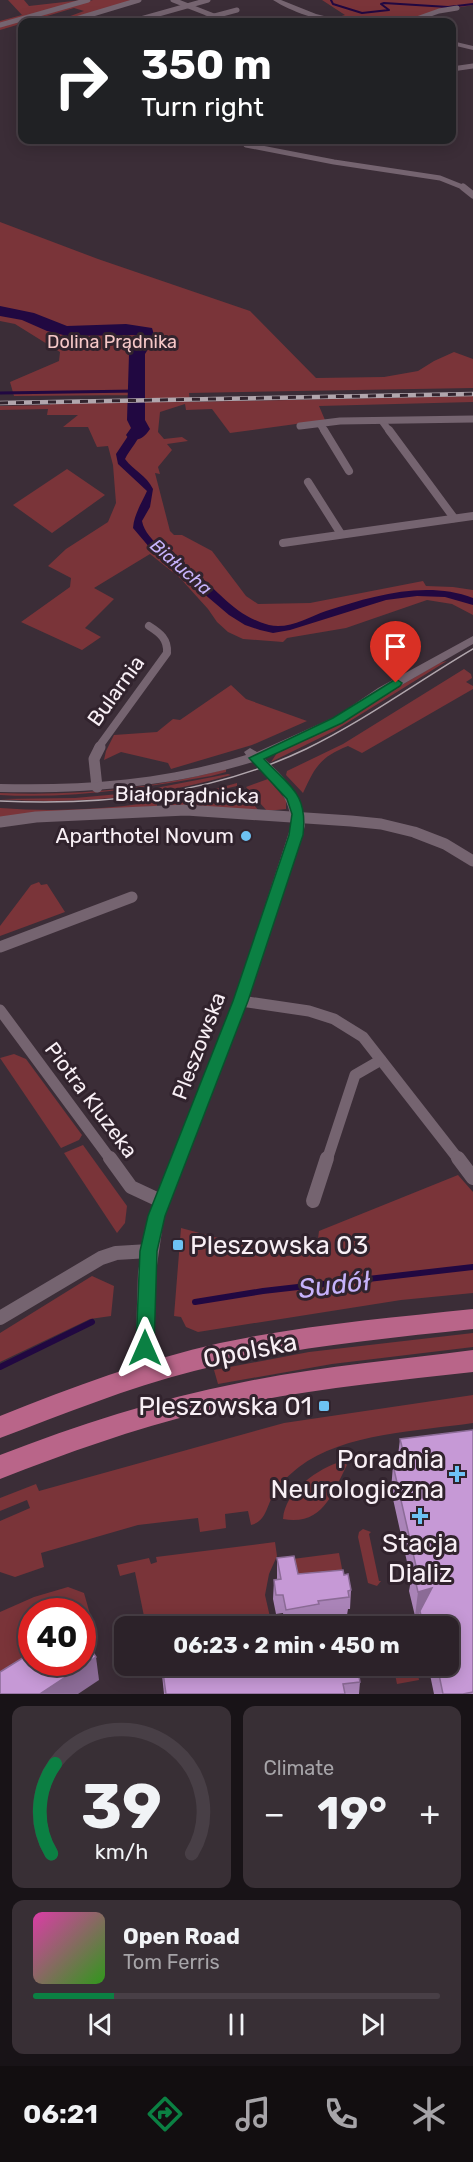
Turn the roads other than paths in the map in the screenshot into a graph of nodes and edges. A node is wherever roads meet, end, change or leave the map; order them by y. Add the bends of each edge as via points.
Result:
1 (88, 0) edge
2 (139, 0) edge
3 (173, 0) edge
4 (208, 0) edge
5 (276, 0) edge
6 (188, 5) junction
7 (457, 8) dead end
8 (237, 10) dead end
9 (214, 16) junction
10 (25, 18) edge
11 (79, 18) edge
12 (144, 18) edge
13 (207, 18) edge
14 (223, 18) edge
15 (327, 18) edge
16 (419, 18) edge
17 (18, 20) edge
18 (0, 25) edge
19 (456, 45) edge
20 (473, 48) edge
21 (473, 66) edge
22 (456, 68) edge
23 (248, 144) edge
24 (473, 195) edge
25 (473, 419) edge
26 (382, 421) junction
27 (320, 424) junction
28 (300, 426) dead end
29 (349, 471) dead end
30 (308, 482) dead end
31 (473, 516) edge
32 (454, 518) junction
33 (341, 534) junction
34 (283, 543) dead end
35 (149, 626) dead end
36 (473, 639) edge
37 (253, 755) junction
38 (97, 787) junction
39 (0, 788) edge
40 (299, 817) junction
41 (0, 822) edge
42 (473, 861) edge
43 (132, 897) dead end
44 (0, 947) edge
45 (241, 1001) junction
46 (0, 1010) edge
47 (381, 1060) junction
48 (473, 1178) edge
49 (161, 1201) junction
50 (313, 1201) dead end
51 (148, 1251) junction
52 (0, 1318) edge
53 (473, 1319) edge
54 (473, 1361) edge
55 (147, 1373) junction
56 (0, 1427) edge
57 (0, 1467) edge

1 - 10 street
2 - 11 street
3 - 6 street
4 - 6 street
5 - 15 street
6 - 9 street
6 - 12 street
7 - 16 street
8 - 9 street
9 - 13 street
9 - 14 street
17 - 18 street
19 - 20 street
21 - 22 street
23 - 24 street via 440,178
25 - 26 street
26 - 27 street
26 - 32 street
27 - 28 street
27 - 29 street
30 - 33 street
31 - 32 street
32 - 33 street
33 - 34 street
35 - 38 street, Bularnia via 165,639 167,653 98,748 94,759
36 - 37 street via 379,693
37 - 38 street via 175,776
37 - 40 street via 290,792
38 - 39 street
40 - 41 street, Białoprądnicka via 186,810
40 - 42 street, Białoprądnicka via 402,829 436,840
40 - 45 street, Pleszowska
43 - 44 street
45 - 47 street via 309,1011 334,1019 363,1037
45 - 49 street, Pleszowska
46 - 49 street, Piotra Kluzeka via 131,1186
47 - 48 street
47 - 50 street via 355,1076
49 - 51 street, Pleszowska
51 - 52 street via 100,1258
51 - 55 street, Pleszowska
53 - 55 main road, Opolska via 272,1344
54 - 57 main road, Opolska via 326,1378 206,1401 100,1430
55 - 56 main road, Opolska

